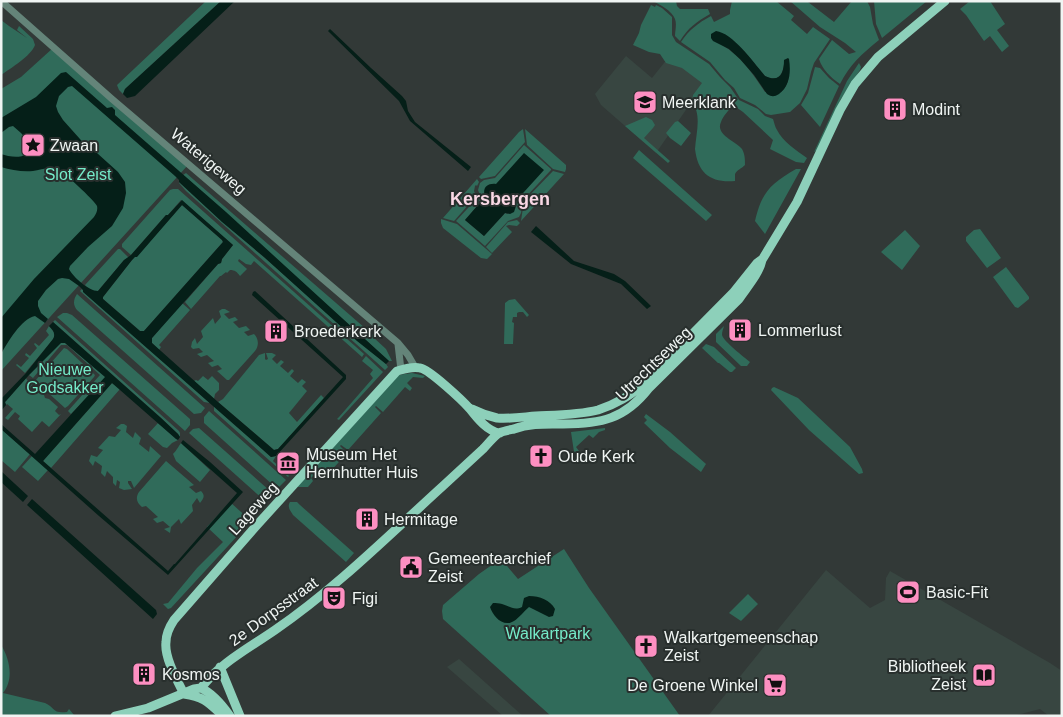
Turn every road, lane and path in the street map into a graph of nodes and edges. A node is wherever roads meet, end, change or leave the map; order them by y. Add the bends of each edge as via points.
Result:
1 (1, 1) edge
2 (945, 1) edge
3 (762, 260) junction
4 (398, 343) junction
5 (415, 367) junction
6 (401, 370) junction
7 (469, 408) junction
8 (495, 417) joint
9 (500, 433) junction
10 (220, 667) junction
11 (201, 688) junction
12 (184, 694) junction
13 (115, 716) edge
14 (223, 716) edge
15 (230, 716) edge
16 (240, 716) edge

1 - 4 street, Waterigeweg
2 - 3 main road, Utrechtseweg via 878,57 855,84 797,202
3 - 8 main road, Utrechtseweg via 637,390 605,407 580,413
3 - 9 main road, Utrechtseweg via 739,298 642,397 619,415 600,421 526,425
4 - 5 street, Waterigeweg
4 - 6 street
5 - 6 main road, Lageweg
5 - 7 main road, Waterigeweg via 429,372
6 - 12 main road, Lageweg via 393,375 174,620 165,643
7 - 8 main road, Waterigeweg
7 - 9 main road, Waterigeweg via 478,419
9 - 10 main road, 2e Dorpsstraat via 319,597
10 - 11 main road, 2e Dorpsstraat
10 - 16 main road
11 - 12 main road
11 - 15 main road
12 - 13 main road
12 - 14 main road via 205,700

